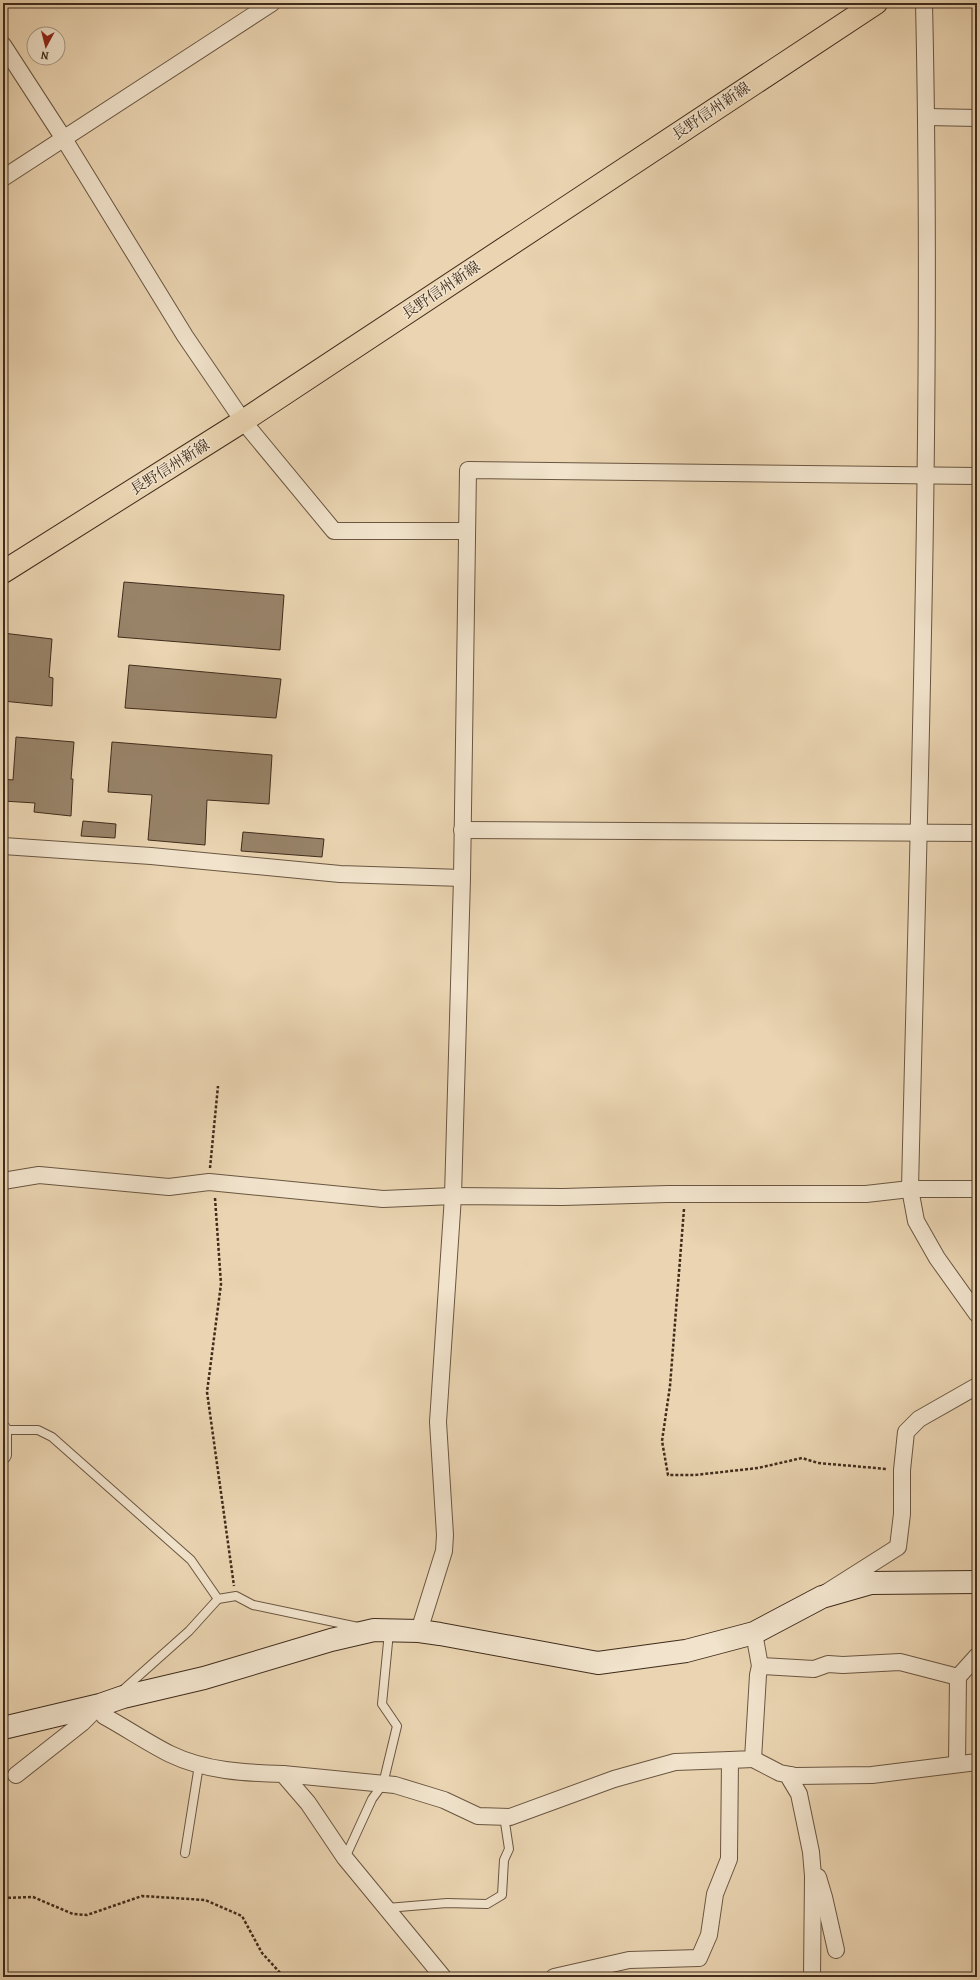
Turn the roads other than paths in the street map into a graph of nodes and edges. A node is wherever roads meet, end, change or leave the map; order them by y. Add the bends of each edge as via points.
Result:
1 (272, 3) edge
2 (924, 3) edge
3 (869, 5) edge
4 (3, 45) edge
5 (927, 117) junction
6 (977, 118) edge
7 (64, 139) junction
8 (3, 178) edge
9 (243, 421) junction
10 (926, 476) junction
11 (977, 476) edge
12 (467, 531) junction
13 (3, 572) edge
14 (462, 830) junction
15 (918, 832) junction
16 (977, 833) edge
17 (3, 846) edge
18 (462, 878) junction
19 (3, 1181) edge
20 (910, 1189) junction
21 (977, 1190) edge
22 (453, 1196) junction
23 (977, 1314) edge
24 (977, 1386) edge
25 (3, 1430) edge
26 (3, 1455) edge
27 (977, 1582) edge
28 (822, 1597) junction
29 (218, 1599) junction
30 (382, 1631) junction
31 (419, 1632) junction
32 (754, 1633) junction
33 (977, 1656) edge
34 (760, 1666) junction
35 (958, 1677) junction
36 (123, 1697) junction
37 (100, 1705) junction
38 (3, 1728) edge
39 (752, 1759) junction
40 (730, 1760) junction
41 (977, 1762) edge
42 (957, 1764) junction
43 (199, 1765) junction
44 (283, 1774) junction
45 (16, 1775) dead end
46 (790, 1775) junction
47 (383, 1784) junction
48 (504, 1816) junction
49 (185, 1853) dead end
50 (345, 1858) junction
51 (812, 1860) junction
52 (386, 1908) junction
53 (836, 1950) dead end
54 (443, 1977) edge
55 (554, 1977) edge
56 (812, 1977) edge

1 - 7 street
2 - 5 street
3 - 9 main road, 長野信州新線
4 - 7 street
5 - 6 street
5 - 10 street
7 - 8 street
7 - 9 street via 185,336
9 - 12 street via 334,531
9 - 13 main road, 長野信州新線
10 - 11 street
10 - 12 street via 468,470
10 - 15 street
12 - 14 street
14 - 15 street
14 - 18 street
15 - 16 street
15 - 20 street
17 - 18 street via 151,856 340,874
18 - 22 street
19 - 22 street via 39,1175 168,1187 209,1182 383,1199
20 - 21 street
20 - 22 street via 866,1194
20 - 23 street via 916,1221 937,1258
22 - 31 street via 438,1422 444,1551
24 - 28 street via 918,1419 906,1432 898,1547 830,1588
25 - 26 street
25 - 29 lane via 38,1430 52,1437 191,1560
27 - 28 street via 871,1583
28 - 32 street
29 - 30 lane via 236,1596 253,1604
29 - 36 lane via 189,1631 124,1689
30 - 31 street
30 - 36 street via 331,1640 204,1678
30 - 47 lane via 382,1704 397,1726
31 - 32 street via 598,1664 686,1651
32 - 34 street
33 - 35 street
34 - 35 street via 814,1669 828,1664 900,1662
34 - 39 street
35 - 42 street
36 - 37 street
37 - 38 street
37 - 43 street via 104,1716 170,1754
37 - 45 street via 82,1723
39 - 40 street
39 - 46 street via 780,1773
40 - 48 street via 675,1762
40 - 55 street via 729,1858 715,1894 709,1934 699,1958 629,1960
41 - 42 street
42 - 46 street via 872,1775
43 - 44 street via 241,1773
43 - 49 lane
44 - 47 street
44 - 50 street via 308,1803
46 - 51 street via 799,1794
47 - 48 street via 395,1785 444,1800 478,1816
47 - 50 lane via 372,1799
48 - 52 lane via 509,1849 504,1860 502,1895 487,1904 447,1903
50 - 52 street
51 - 53 street via 824,1897
51 - 56 street
52 - 54 street

